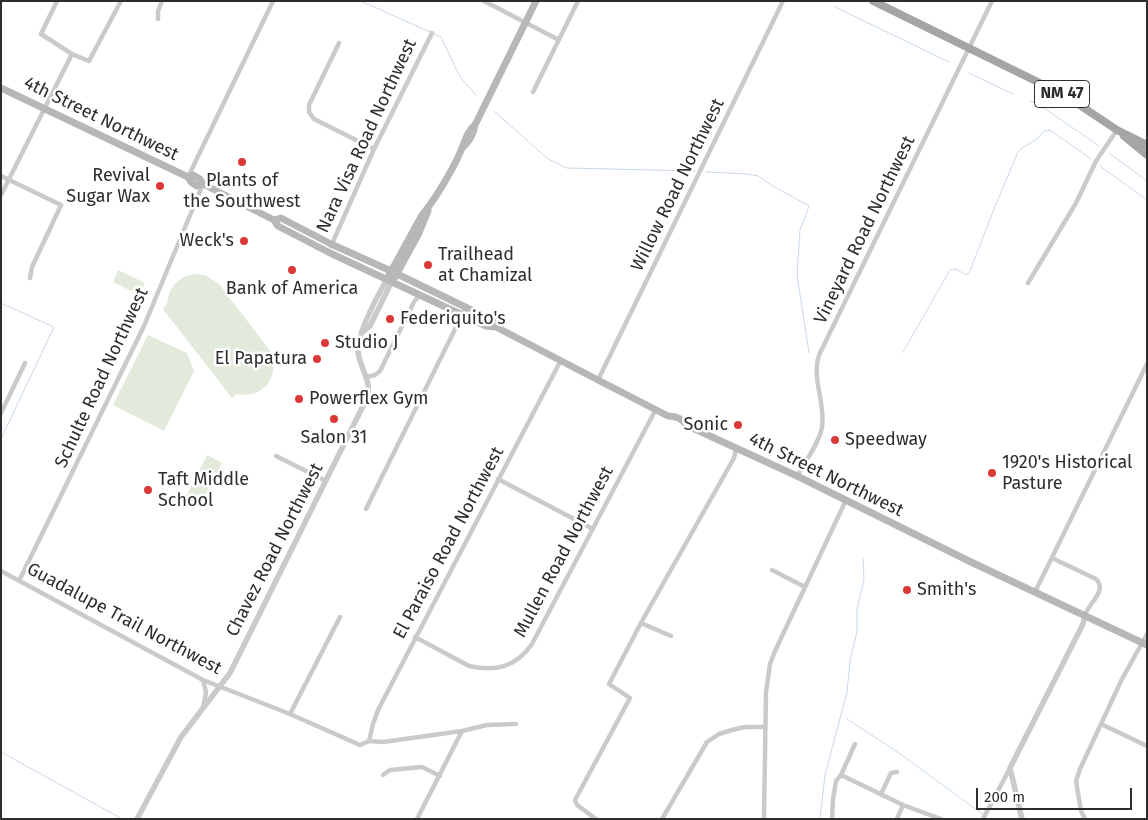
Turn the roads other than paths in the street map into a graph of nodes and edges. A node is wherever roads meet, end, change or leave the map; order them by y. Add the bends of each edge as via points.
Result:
1 (57, 1) edge
2 (120, 1) edge
3 (162, 1) edge
4 (273, 1) edge
5 (484, 1) edge
6 (536, 1) edge
7 (578, 1) edge
8 (783, 1) edge
9 (873, 1) edge
10 (992, 1) edge
11 (158, 19) dead end
12 (526, 23) junction
13 (432, 33) dead end
14 (559, 40) junction
15 (339, 43) dead end
16 (969, 49) junction
17 (72, 54) junction
18 (1, 88) edge
19 (534, 92) dead end
20 (44, 109) junction
21 (1117, 130) junction
22 (1147, 145) edge
23 (374, 149) junction
24 (1147, 155) edge
25 (1, 176) edge
26 (188, 178) junction
27 (9, 179) junction
28 (203, 184) junction
29 (1, 195) edge
30 (274, 220) junction
31 (332, 244) junction
32 (328, 252) junction
33 (392, 276) junction
34 (30, 278) dead end
35 (1028, 283) dead end
36 (423, 296) junction
37 (466, 307) junction
38 (462, 315) junction
39 (496, 327) junction
40 (561, 360) junction
41 (25, 363) dead end
42 (1147, 364) edge
43 (366, 377) junction
44 (598, 380) junction
45 (656, 409) junction
46 (1, 413) edge
47 (736, 448) junction
48 (276, 456) dead end
49 (797, 476) junction
50 (498, 479) junction
51 (326, 481) junction
52 (846, 500) junction
53 (366, 509) dead end
54 (593, 529) junction
55 (1052, 558) junction
56 (772, 570) dead end
57 (1, 571) edge
58 (19, 581) junction
59 (805, 587) junction
60 (1036, 592) junction
61 (1085, 615) junction
62 (340, 617) dead end
63 (641, 623) junction
64 (1147, 634) edge
65 (671, 636) dead end
66 (415, 637) junction
67 (1144, 644) edge
68 (203, 680) junction
69 (221, 687) junction
70 (202, 708) junction
71 (290, 714) junction
72 (516, 724) dead end
73 (1101, 724) junction
74 (765, 727) junction
75 (462, 731) junction
76 (369, 741) junction
77 (855, 744) dead end
78 (1147, 746) edge
79 (1010, 768) junction
80 (897, 772) dead end
81 (383, 775) dead end
82 (841, 775) junction
83 (440, 776) junction
84 (881, 794) junction
85 (903, 804) junction
86 (137, 819) edge
87 (417, 819) edge
88 (596, 819) edge
89 (662, 819) edge
90 (764, 819) edge
91 (832, 819) edge
92 (897, 819) edge
93 (941, 819) edge
94 (982, 819) edge
95 (1022, 819) edge
96 (1085, 819) edge

1 - 17 street via 41,34
2 - 17 street via 89,61
3 - 11 street
4 - 26 street
5 - 12 street
6 - 12 main road
7 - 14 street
8 - 44 street, Willow Road Northwest
9 - 16 main road, NM 47
10 - 16 street, Vineyard Road Northwest
12 - 14 street
12 - 33 main road via 469,143 462,148 419,233
13 - 23 street, Nara Visa Road Northwest
14 - 19 street
15 - 23 street via 309,105 309,112 314,119
16 - 21 main road, NM 47 via 1069,98
16 - 49 street, Vineyard Road Northwest via 820,353 816,367 822,429
17 - 20 street
18 - 20 main road, 4th Street Northwest
20 - 26 main road, 4th Street Northwest
20 - 27 street
21 - 22 main road, NM 47
21 - 24 main road, NM 47
21 - 35 street via 1096,161 1076,203
23 - 31 street, Nara Visa Road Northwest
25 - 27 street
26 - 28 main road, 4th Street Northwest via 198,186
27 - 29 street
27 - 34 street via 61,206 32,267
28 - 30 main road, 4th Street Northwest
28 - 58 street, Schulte Road Northwest via 144,326
30 - 31 main road, 4th Street Northwest via 281,218
30 - 32 main road, 4th Street Northwest via 278,226
31 - 32 street, Nara Visa Road Northwest
31 - 33 main road, 4th Street Northwest
32 - 33 main road, 4th Street Northwest
33 - 36 main road, 4th Street Northwest
33 - 37 main road, 4th Street Northwest
33 - 43 street, Chavez Road Northwest via 365,323 358,351
36 - 38 main road, 4th Street Northwest
36 - 43 street via 417,298 411,307 382,368
37 - 38 street
37 - 39 main road, 4th Street Northwest via 492,320
38 - 39 main road, 4th Street Northwest
38 - 53 street
39 - 40 main road, 4th Street Northwest
40 - 44 main road, 4th Street Northwest
40 - 50 street, El Paraiso Road Northwest
41 - 46 street
42 - 55 street
43 - 51 street, Chavez Road Northwest via 368,397
44 - 45 main road, 4th Street Northwest
45 - 47 main road, 4th Street Northwest via 672,420
45 - 54 street, Mullen Road Northwest
47 - 49 main road, 4th Street Northwest
47 - 63 street via 734,458
48 - 51 street
49 - 52 main road, 4th Street Northwest
50 - 54 street
50 - 66 street, El Paraiso Road Northwest
51 - 69 street, Chavez Road Northwest
52 - 59 street
52 - 60 main road, 4th Street Northwest
54 - 66 street, Mullen Road Northwest via 532,644 516,661 496,668 477,668
55 - 60 street
55 - 61 street via 1100,583 1094,602 1086,609
56 - 59 street
57 - 58 street, Guadalupe Trail Northwest
58 - 68 street, Guadalupe Trail Northwest
59 - 74 street via 770,664
60 - 61 main road, 4th Street Northwest
61 - 67 main road, 4th Street Northwest
61 - 79 street
62 - 71 street
63 - 65 street
63 - 88 street via 609,684 630,698 575,800
64 - 67 street
66 - 76 street, El Paraiso Road Northwest via 378,710
67 - 73 street
68 - 69 street, Guadalupe Trail Northwest
68 - 70 street via 206,692
69 - 70 street, Chavez Road Northwest
69 - 71 street, Guadalupe Trail Northwest
70 - 86 street, Chavez Road Northwest via 181,737
71 - 76 street, Guadalupe Trail Northwest via 360,745
72 - 75 street, Guadalupe Trail Northwest via 487,725
73 - 78 street
73 - 96 street via 1076,781
74 - 89 street via 732,730 707,742
74 - 90 street
75 - 76 street, Guadalupe Trail Northwest
75 - 83 street
77 - 82 street
79 - 94 street
79 - 95 street
80 - 84 street via 891,773
81 - 83 street via 390,770 422,767
82 - 84 street
82 - 91 street via 832,798
83 - 87 street
84 - 85 street
85 - 92 street
85 - 93 street

